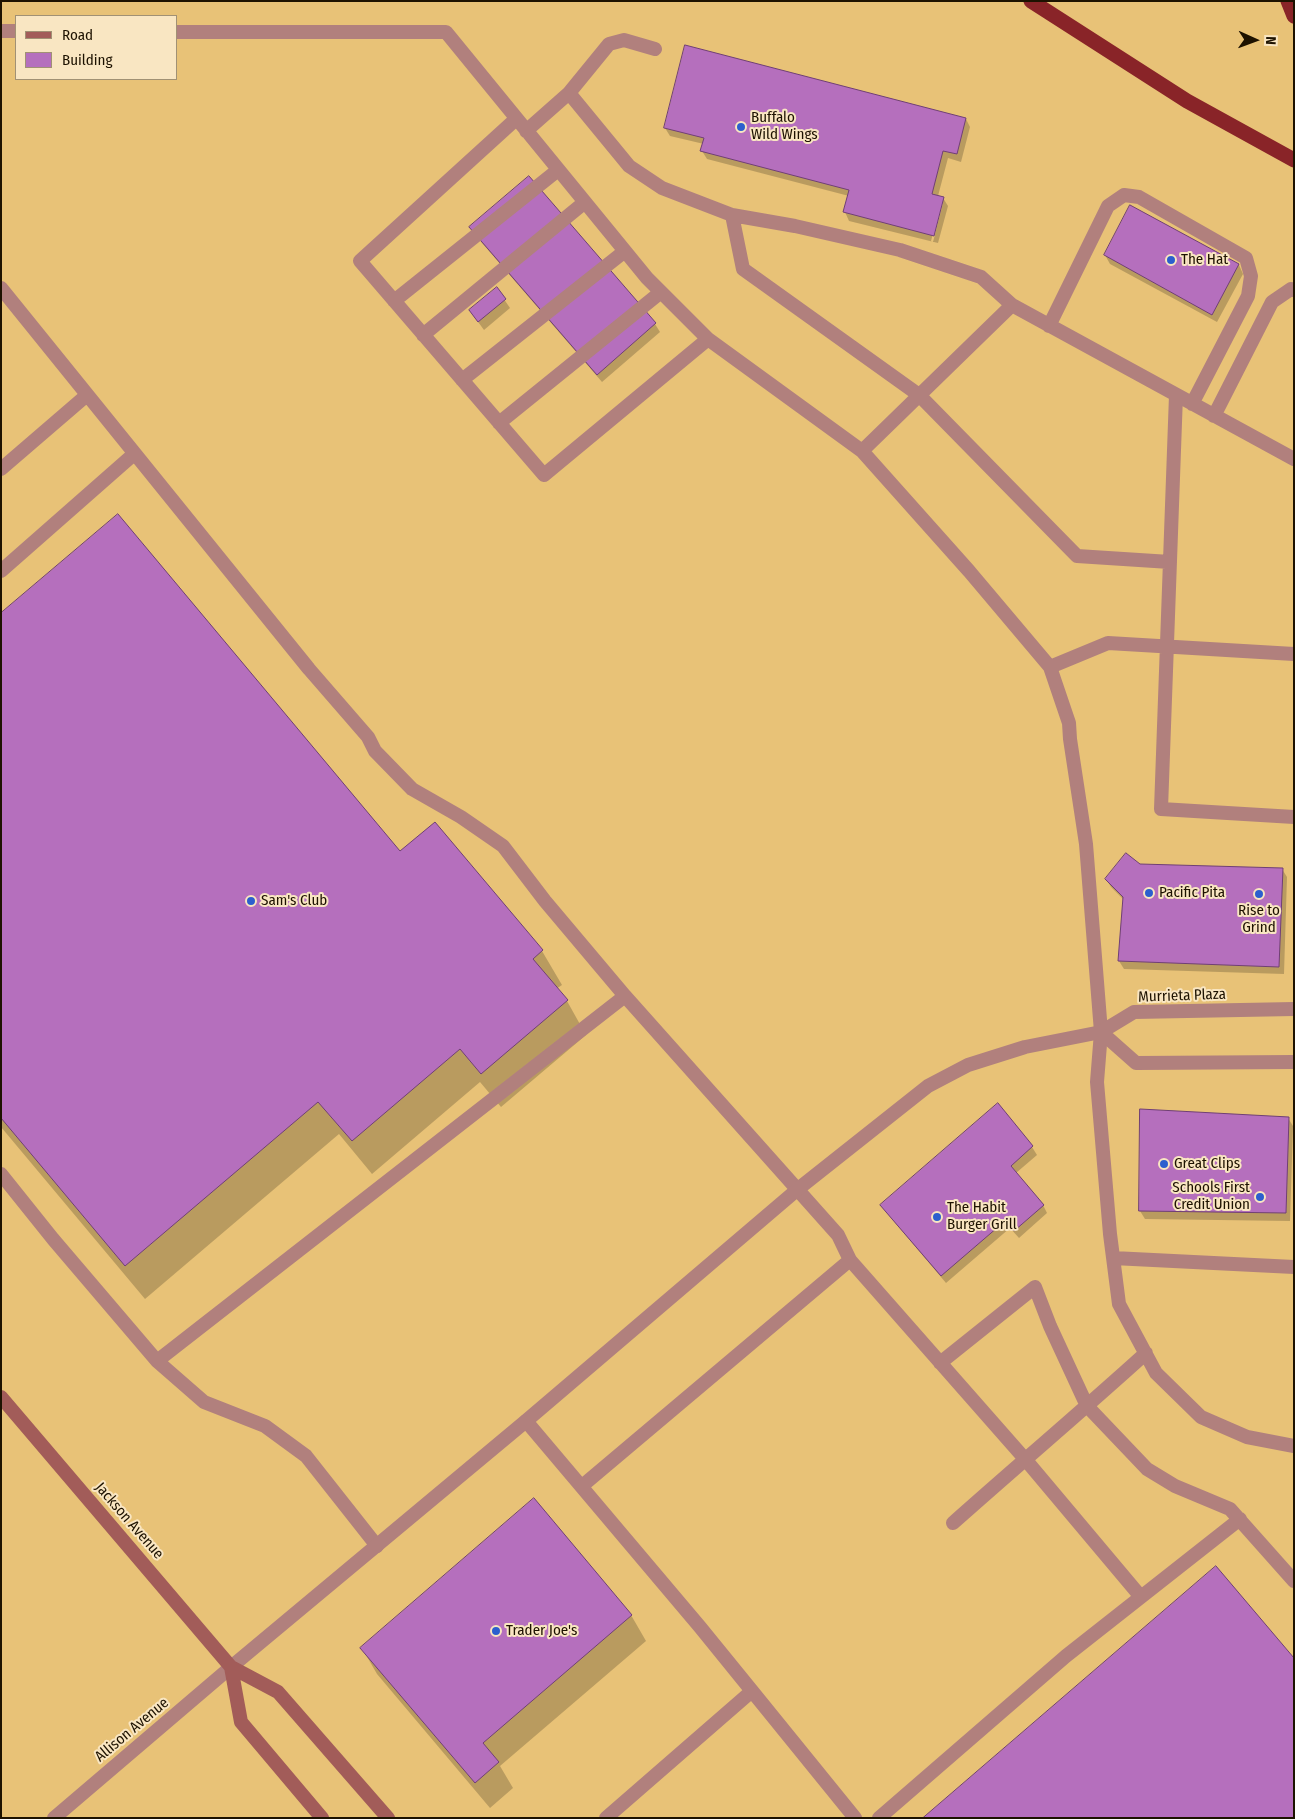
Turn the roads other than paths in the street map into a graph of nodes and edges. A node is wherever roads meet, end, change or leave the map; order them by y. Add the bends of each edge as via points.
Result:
1 (1031, 1) edge
2 (1288, 1) edge
3 (1294, 16) edge
4 (1, 31) edge
5 (15, 31) edge
6 (178, 32) edge
7 (655, 49) dead end
8 (569, 93) junction
9 (516, 119) junction
10 (526, 131) junction
11 (1294, 160) edge
12 (558, 170) junction
13 (585, 202) junction
14 (732, 214) junction
15 (625, 251) junction
16 (1, 288) edge
17 (1294, 290) edge
18 (661, 292) junction
19 (394, 300) junction
20 (1012, 305) junction
21 (1049, 326) junction
22 (423, 335) junction
23 (708, 339) junction
24 (462, 380) junction
25 (86, 395) junction
26 (919, 395) junction
27 (1176, 395) junction
28 (1192, 404) junction
29 (1214, 416) junction
30 (499, 423) junction
31 (862, 451) junction
32 (134, 454) junction
33 (1294, 459) edge
34 (1, 469) edge
35 (1170, 562) junction
36 (1, 571) edge
37 (1167, 646) junction
38 (1294, 654) edge
39 (1050, 667) junction
40 (1294, 817) edge
41 (625, 996) junction
42 (1294, 1010) edge
43 (1101, 1032) junction
44 (1294, 1062) edge
45 (1, 1174) edge
46 (798, 1189) junction
47 (1112, 1258) junction
48 (850, 1260) junction
49 (1294, 1267) edge
50 (1146, 1354) junction
51 (157, 1361) junction
52 (940, 1363) junction
53 (1, 1397) edge
54 (1087, 1406) junction
55 (526, 1421) junction
56 (1294, 1443) edge
57 (1025, 1459) junction
58 (582, 1486) junction
59 (1240, 1519) junction
60 (953, 1523) dead end
61 (377, 1546) junction
62 (1294, 1581) edge
63 (1141, 1597) junction
64 (231, 1667) junction
65 (752, 1691) junction
66 (54, 1818) edge
67 (322, 1818) edge
68 (388, 1818) edge
69 (606, 1818) edge
70 (855, 1818) edge
71 (879, 1818) edge

1 - 11 highway via 1187,100
2 - 3 highway
4 - 5 street
6 - 9 street via 446,32
7 - 8 street via 624,40 610,44
8 - 10 street
8 - 14 street via 629,166 662,188
9 - 10 street
9 - 19 street via 360,261
10 - 12 street
12 - 13 street
12 - 19 street
13 - 15 street
13 - 22 street
14 - 20 street via 900,250 981,277
14 - 26 street via 744,269
15 - 18 street
15 - 24 street
16 - 25 street
17 - 29 street via 1272,302
18 - 23 street
18 - 30 street
19 - 22 street
20 - 21 street
20 - 26 street
21 - 27 street
21 - 28 street via 1108,206 1124,195 1139,197 1246,258 1251,276 1248,296
22 - 24 street
23 - 30 street via 544,475
23 - 31 street
24 - 30 street
25 - 32 street
25 - 34 street
26 - 31 street
26 - 35 street via 1077,556
27 - 28 street
27 - 35 street
28 - 29 street
29 - 33 street
31 - 39 street
32 - 36 street
32 - 41 street via 368,737 375,751 412,789 461,817 502,846
35 - 37 street
37 - 38 street
37 - 39 street via 1108,643
37 - 40 street via 1161,809
39 - 43 street via 1069,723 1086,844
41 - 46 street
41 - 51 street
42 - 43 street, Murrieta Plaza via 1134,1012
43 - 44 street via 1136,1063
43 - 46 street, Allison Avenue via 1025,1047 968,1065 928,1086
43 - 47 street via 1097,1082
45 - 51 street
46 - 48 street via 838,1235
46 - 55 street, Allison Avenue
47 - 49 street
47 - 50 street via 1119,1304
48 - 52 street
48 - 58 street
50 - 54 street
50 - 56 street via 1156,1373 1201,1417 1247,1437
51 - 61 street via 204,1402 265,1426 306,1456
52 - 54 street via 1035,1287
52 - 57 street
53 - 64 main road, Jackson Avenue
54 - 57 street
54 - 59 street via 1147,1469 1175,1486 1230,1509
55 - 58 street
55 - 61 street, Allison Avenue
57 - 60 street
57 - 63 street
58 - 65 street
59 - 62 street
59 - 63 street
61 - 64 street, Allison Avenue
63 - 71 street via 1066,1656
64 - 66 street, Allison Avenue
64 - 67 main road, Jackson Avenue via 242,1722
64 - 68 main road, Jackson Avenue via 278,1692
65 - 69 street
65 - 70 street

